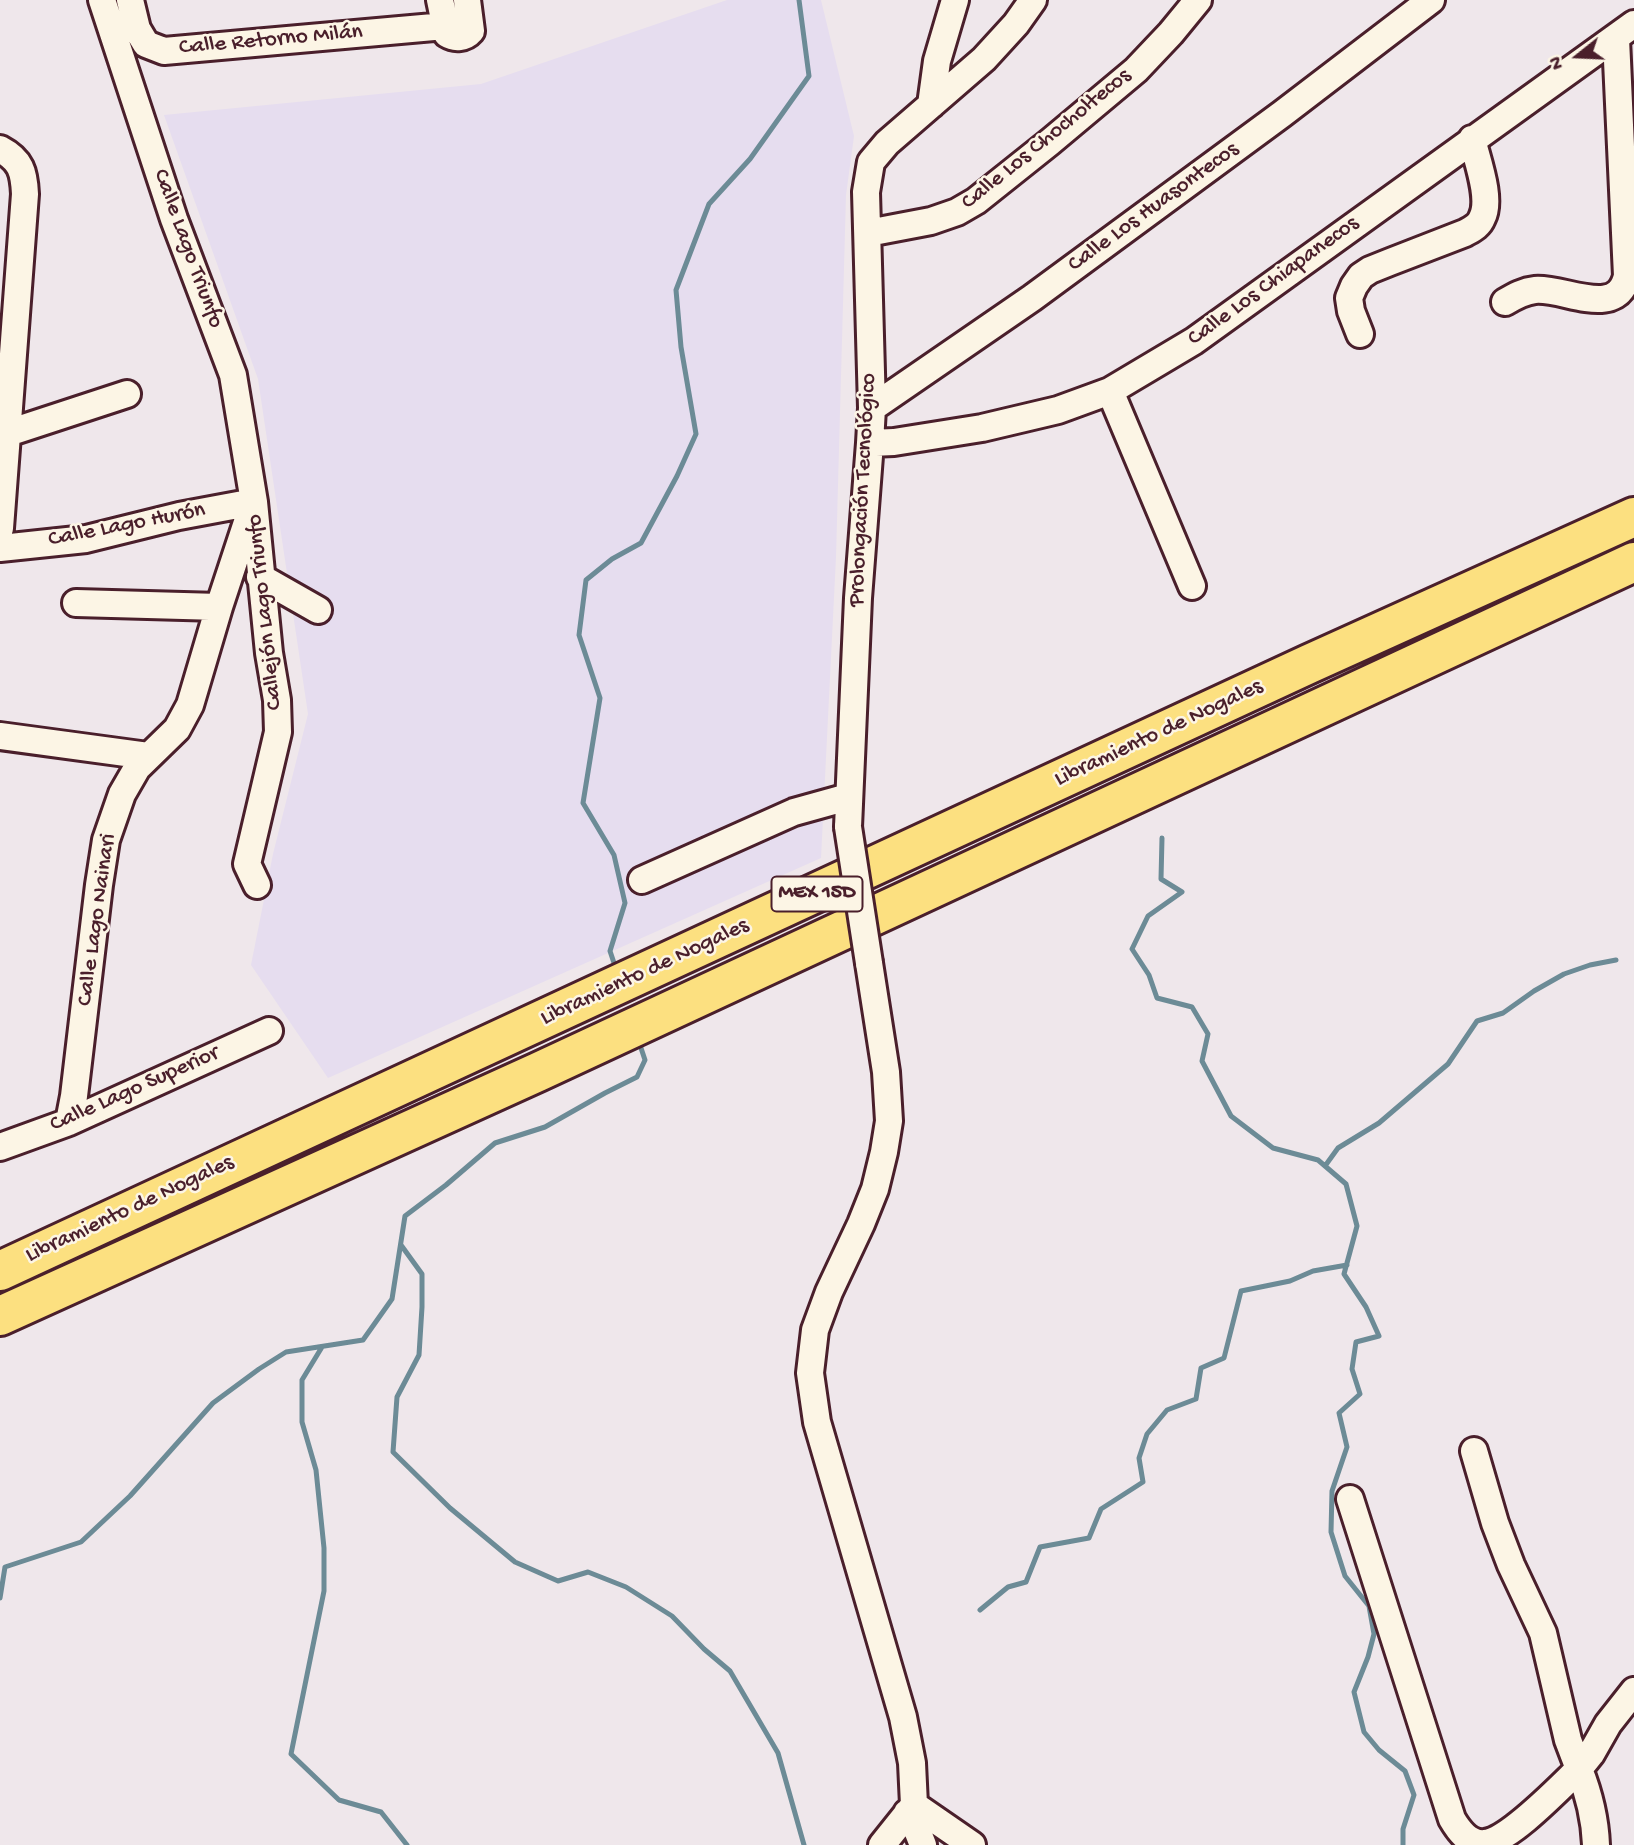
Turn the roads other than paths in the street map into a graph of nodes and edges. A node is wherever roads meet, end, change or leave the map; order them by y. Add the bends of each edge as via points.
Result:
1 (102, 0) edge
2 (130, 0) edge
3 (467, 0) edge
4 (955, 0) edge
5 (1033, 0) edge
6 (1198, 0) edge
7 (1431, 0) edge
8 (442, 13) edge
9 (1625, 31) edge
10 (930, 105) junction
11 (1472, 139) junction
12 (0, 149) edge
13 (868, 233) junction
14 (1505, 302) dead end
15 (1360, 334) dead end
16 (1110, 391) junction
17 (127, 394) dead end
18 (872, 408) junction
19 (8, 433) junction
20 (870, 443) junction
21 (254, 502) junction
22 (1634, 517) edge
23 (0, 528) edge
24 (0, 548) edge
25 (1634, 562) edge
26 (260, 577) junction
27 (1192, 586) dead end
28 (76, 603) dead end
29 (219, 607) junction
30 (318, 610) dead end
31 (0, 736) edge
32 (148, 756) junction
33 (848, 797) junction
34 (642, 880) dead end
35 (257, 885) dead end
36 (269, 1031) dead end
37 (69, 1122) junction
38 (0, 1147) edge
39 (0, 1271) edge
40 (0, 1316) edge
41 (1474, 1451) dead end
42 (1350, 1499) dead end
43 (1634, 1691) edge
44 (1579, 1769) junction
45 (910, 1809) junction
46 (882, 1845) edge
47 (923, 1845) edge
48 (972, 1845) edge
49 (1596, 1845) edge

1 - 21 street, Calle Lago Triunfo via 174,219 233,374
2 - 8 street, Calle Retorno Milán via 146,44 164,51
3 - 8 street, Calle Retorno Milán via 469,34 447,34
4 - 10 street
5 - 10 street, Prolongación Tecnológico via 984,60
6 - 13 street, Calle Los Chocholtecos via 1136,70 976,201 931,221
7 - 18 street, Calle Los Huasontecos via 1054,282
9 - 11 street, Calle Los Chiapanecos
9 - 14 street via 1624,286 1610,298 1591,300 1535,290
10 - 13 street, Prolongación Tecnológico via 871,162 866,192
11 - 15 street via 1485,192 1482,220 1465,233 1361,276 1349,298
11 - 16 street, Calle Los Chiapanecos via 1194,341
12 - 19 street via 13,156 24,175 25,194
13 - 18 street, Prolongación Tecnológico
16 - 20 street, Calle Los Chiapanecos via 1058,410 982,428
16 - 27 street
17 - 19 street
18 - 20 street, Prolongación Tecnológico
19 - 23 street
20 - 33 street, Prolongación Tecnológico
21 - 24 street, Calle Lago Hurón via 86,539
21 - 26 street, Callejón Lago Triunfo
21 - 29 street, Calle Lago Nainari
22 - 39 highway, Libramiento de Nogales / MEX 15D
25 - 40 highway, Libramiento de Nogales / MEX 15D via 538,1072
26 - 30 street
26 - 35 street, Callejón Lago Triunfo via 278,732 248,854 247,864
28 - 29 street
29 - 32 street, Calle Lago Nainari via 190,705 177,729
31 - 32 street
32 - 37 street, Calle Lago Nainari via 122,794 106,840
33 - 34 street via 794,812
33 - 45 street, Prolongación Tecnológico, bridge via 848,827 886,1073 889,1121 875,1189 815,1330 810,1373 817,1422 903,1717 912,1763
36 - 37 street, Calle Lago Superior
37 - 38 street, Calle Lago Superior
41 - 44 street via 1495,1523 1543,1633
42 - 44 street via 1459,1832 1484,1844 1499,1838
43 - 44 street
44 - 49 street via 1593,1812
45 - 46 street
45 - 47 street
45 - 48 street

